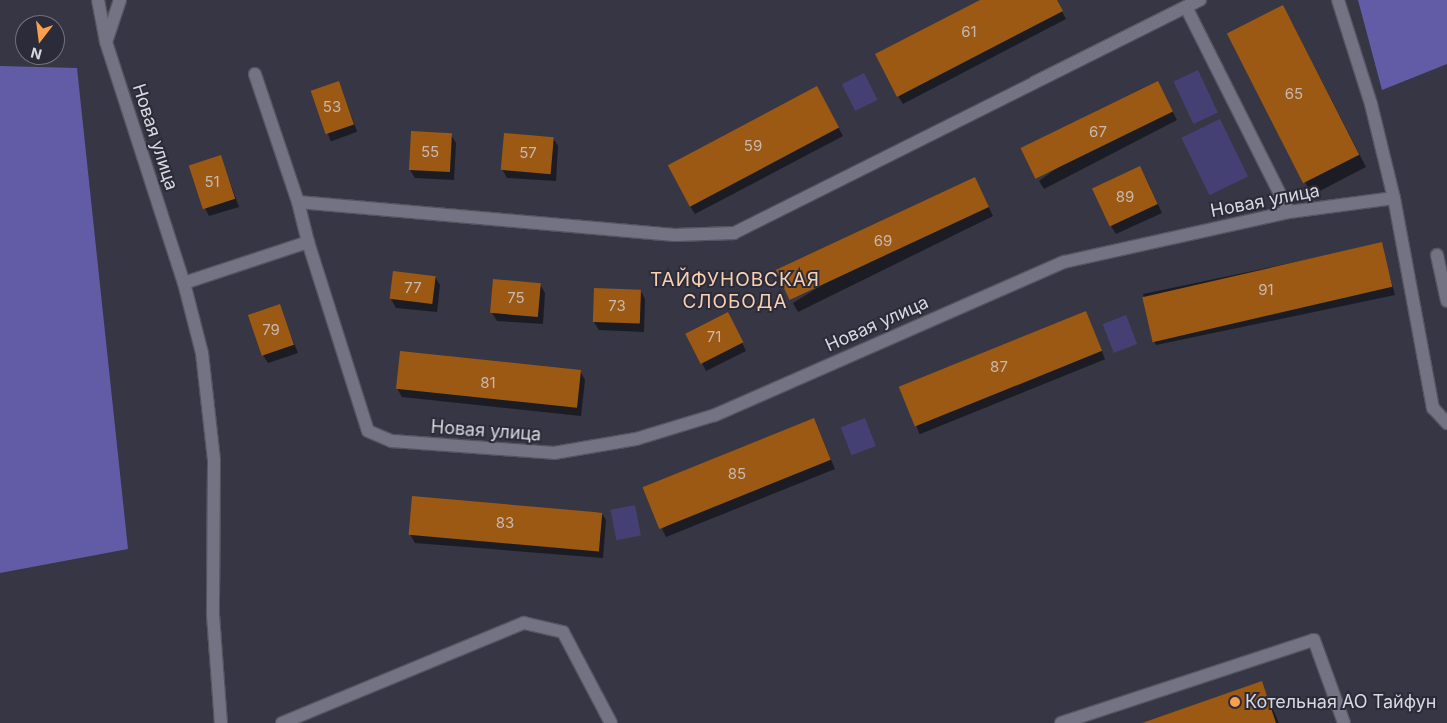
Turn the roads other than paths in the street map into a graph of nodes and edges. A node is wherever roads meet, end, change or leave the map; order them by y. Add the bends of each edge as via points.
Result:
1 (98, 0) edge
2 (120, 0) edge
3 (1200, 0) edge
4 (1338, 0) edge
5 (1186, 7) junction
6 (106, 42) junction
7 (255, 74) dead end
8 (1394, 198) junction
9 (298, 202) junction
10 (1289, 212) junction
11 (308, 242) junction
12 (1437, 255) dead end
13 (184, 283) junction
14 (1447, 301) edge
15 (1447, 423) edge
16 (221, 723) edge
17 (282, 723) edge
18 (610, 723) edge
19 (1061, 723) edge
20 (1344, 723) edge

1 - 6 street, Новая улица
2 - 6 street
3 - 5 street
4 - 8 street via 1371,104
5 - 9 street via 734,233 675,235
5 - 10 street
6 - 13 street, Новая улица
7 - 9 street, Новая улица
8 - 10 street, Новая улица
8 - 15 street via 1422,364 1433,408
9 - 11 street, Новая улица
10 - 11 street, Новая улица via 1064,262 715,415 636,439 554,453 392,441 368,431
11 - 13 street
12 - 14 street
13 - 16 street, Новая улица via 202,353 214,460 213,615
17 - 18 street via 524,623 563,632
19 - 20 street via 1314,640

